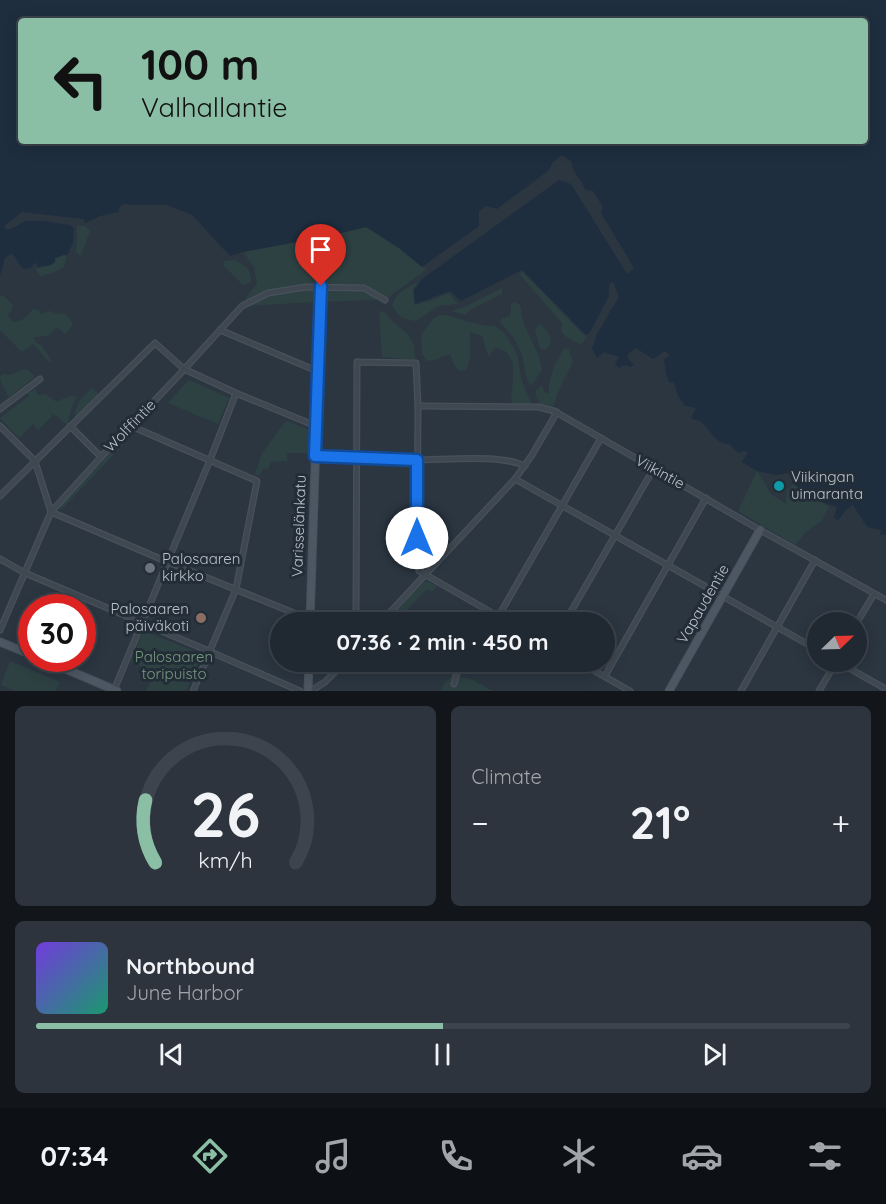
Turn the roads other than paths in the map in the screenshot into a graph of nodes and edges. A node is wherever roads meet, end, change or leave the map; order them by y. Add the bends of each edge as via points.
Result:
1 (321, 286) junction
2 (385, 300) dead end
3 (220, 330) junction
4 (184, 369) junction
5 (317, 371) junction
6 (40, 379) dead end
7 (236, 393) junction
8 (418, 406) junction
9 (0, 409) edge
10 (557, 412) junction
11 (0, 426) edge
12 (70, 426) junction
13 (131, 426) junction
14 (316, 426) junction
15 (601, 438) junction
16 (315, 456) junction
17 (100, 457) junction
18 (357, 458) junction
19 (210, 460) junction
20 (417, 460) junction
21 (36, 461) junction
22 (525, 466) junction
23 (654, 468) junction
24 (515, 479) junction
25 (0, 496) edge
26 (706, 498) junction
27 (561, 506) junction
28 (51, 512) junction
29 (760, 530) junction
30 (614, 535) junction
31 (0, 559) edge
32 (815, 560) junction
33 (167, 562) junction
34 (668, 565) junction
35 (25, 573) junction
36 (426, 575) junction
37 (236, 589) junction
38 (874, 594) junction
39 (723, 597) junction
40 (886, 600) edge
41 (292, 612) edge
42 (310, 612) edge
43 (356, 612) edge
44 (391, 612) edge
45 (489, 612) edge
46 (501, 612) edge
47 (571, 612) edge
48 (863, 612) edge
49 (141, 623) junction
50 (778, 627) junction
51 (0, 630) edge
52 (0, 642) edge
53 (807, 644) edge
54 (18, 649) edge
55 (209, 651) junction
56 (72, 672) edge
57 (309, 672) edge
58 (335, 672) edge
59 (455, 672) edge
60 (598, 672) edge
61 (831, 672) edge
62 (855, 672) edge
63 (605, 676) junction
64 (454, 684) dead end
65 (886, 689) edge
66 (115, 691) edge
67 (193, 691) edge
68 (300, 691) edge
69 (309, 691) edge
70 (630, 691) edge
71 (669, 691) edge
72 (741, 691) edge
73 (819, 691) edge

1 - 2 street, Wolffintie via 364,288
1 - 3 street, Wolffintie via 268,293 242,306
1 - 5 street, Varisselänkatu
3 - 4 street, Wolffintie
3 - 5 street
4 - 7 street
4 - 12 street via 155,343
4 - 13 street, Wolffintie
5 - 14 street, Varisselänkatu
6 - 9 street
7 - 14 street
7 - 19 street
8 - 10 street, Viikintie via 539,407
8 - 18 street via 416,363 357,362
8 - 20 street
10 - 15 street, Viikintie
10 - 22 street
11 - 21 street
12 - 17 street
12 - 21 street
13 - 17 street, Wolffintie
13 - 19 street
14 - 16 street, Varisselänkatu
15 - 23 street, Viikintie
15 - 27 street
16 - 18 street
16 - 42 street, Varisselänkatu
17 - 28 street, Wolffintie
18 - 20 street
18 - 43 street
19 - 33 street
19 - 37 street via 257,481
20 - 22 street via 486,459
20 - 36 street via 417,563 419,571
21 - 25 street
21 - 28 street
22 - 24 street
23 - 26 street, Viikintie
23 - 30 street
24 - 27 street
24 - 36 street
26 - 29 street, Viikintie
26 - 34 street
27 - 30 street
27 - 46 street
28 - 33 street
28 - 35 street, Wolffintie
29 - 32 street, Viikintie
29 - 39 street, Vapaudentie
30 - 34 street
30 - 47 street
31 - 35 street
32 - 38 street, Viikintie
32 - 50 street
33 - 37 street
33 - 49 street
34 - 39 street
34 - 63 street
35 - 49 street
35 - 51 street, Wolffintie
36 - 44 street
36 - 45 street
37 - 41 street
37 - 55 street
38 - 40 street, Viikintie
38 - 48 street
39 - 50 street
39 - 71 street, Vapaudentie
49 - 55 street
49 - 66 street
50 - 53 street
50 - 72 street
52 - 54 street
55 - 67 street
55 - 68 street
56 - 66 street
57 - 69 street
58 - 69 street
59 - 64 street
60 - 63 street
61 - 73 street
62 - 65 street
63 - 70 street

